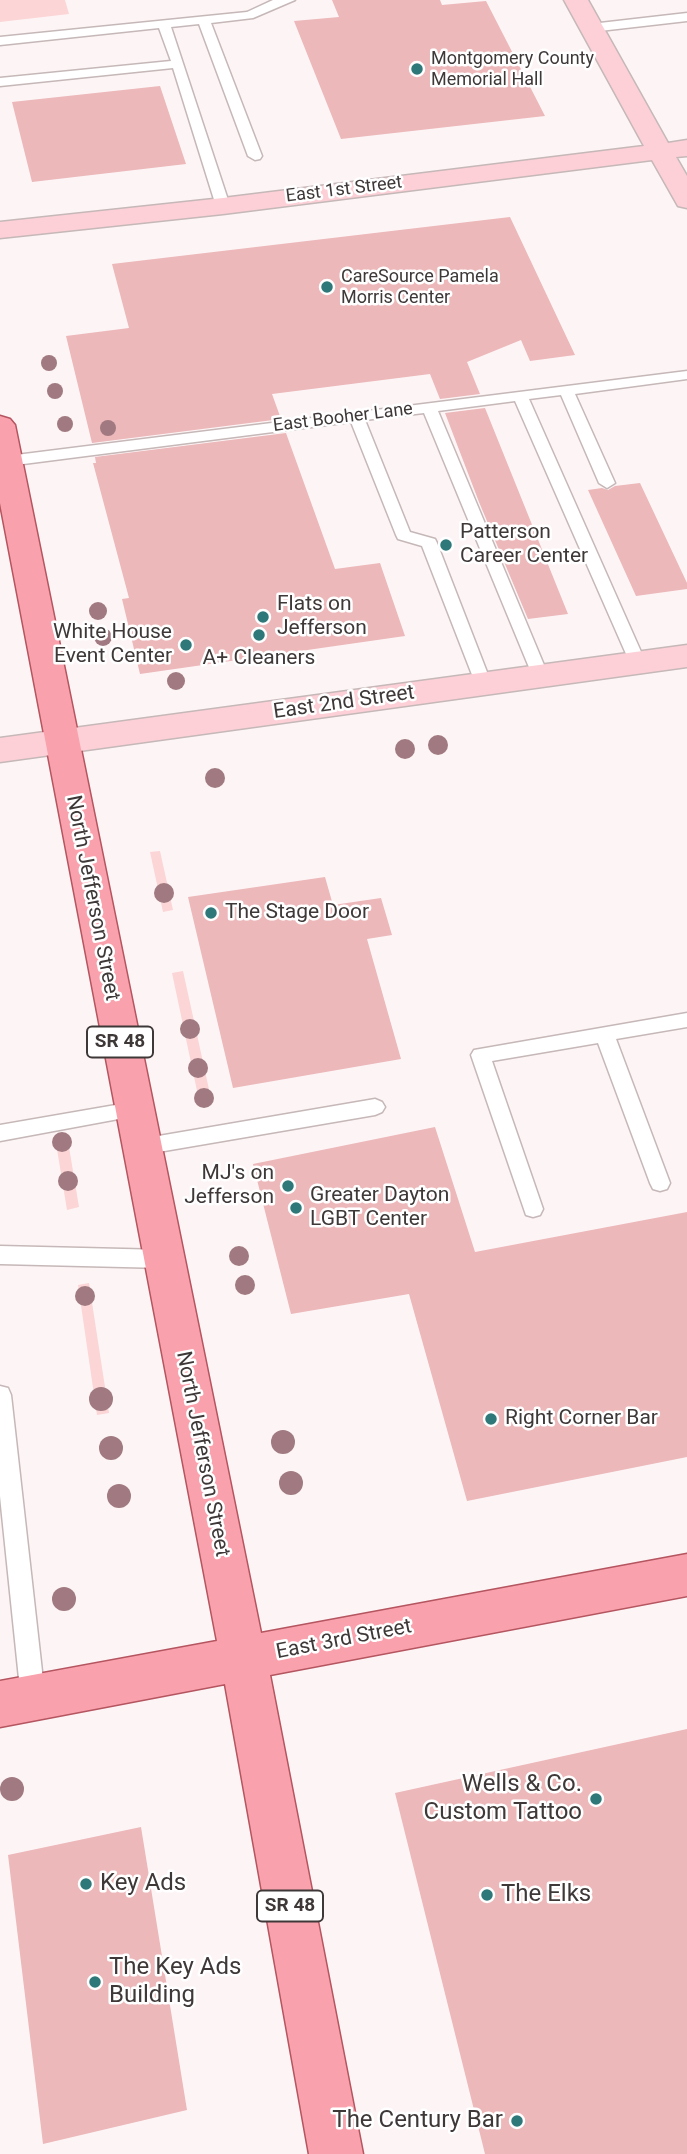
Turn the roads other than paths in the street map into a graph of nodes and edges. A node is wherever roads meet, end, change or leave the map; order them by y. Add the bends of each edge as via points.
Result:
1 (289, 0) edge
2 (576, 0) edge
3 (687, 17) edge
4 (204, 21) junction
5 (163, 24) junction
6 (591, 28) junction
7 (0, 41) edge
8 (178, 64) junction
9 (0, 82) edge
10 (687, 148) edge
11 (660, 150) junction
12 (254, 156) dead end
13 (687, 200) edge
14 (223, 206) junction
15 (0, 230) edge
16 (687, 375) edge
17 (566, 390) junction
18 (520, 396) junction
19 (429, 407) junction
20 (356, 417) junction
21 (0, 425) edge
22 (5, 468) edge
23 (607, 483) dead end
24 (9, 514) edge
25 (687, 656) edge
26 (638, 663) junction
27 (541, 677) junction
28 (484, 685) junction
29 (62, 740) junction
30 (0, 750) edge
31 (687, 1020) edge
32 (604, 1034) junction
33 (374, 1107) dead end
34 (133, 1110) junction
35 (0, 1133) edge
36 (141, 1147) junction
37 (660, 1183) dead end
38 (533, 1209) dead end
39 (0, 1255) edge
40 (164, 1259) junction
41 (0, 1395) edge
42 (7, 1529) edge
43 (687, 1575) edge
44 (241, 1660) junction
45 (16, 1701) edge
46 (331, 2153) edge

1 - 4 lane via 249,15
2 - 6 main road
3 - 6 lane
4 - 5 lane
4 - 12 lane
5 - 7 lane
5 - 8 lane
6 - 11 main road
8 - 9 lane
8 - 14 lane
10 - 11 main road, East 1st Street
11 - 13 main road
11 - 14 main road, East 1st Street
14 - 15 main road, East 1st Street
16 - 17 lane, East Booher Lane
17 - 18 lane, East Booher Lane
17 - 23 lane
18 - 19 lane, East Booher Lane
18 - 26 lane
19 - 20 lane, East Booher Lane
19 - 27 lane
20 - 22 lane, East Booher Lane
20 - 28 lane via 404,534 429,543
21 - 22 main road, North Jefferson Street / SR 48
22 - 24 main road, North Jefferson Street / SR 48
24 - 29 main road, North Jefferson Street / SR 48
25 - 26 main road, East 2nd Street
26 - 27 main road, East 2nd Street
27 - 28 main road, East 2nd Street
28 - 29 main road, East 2nd Street
29 - 30 main road, East 2nd Street
29 - 34 main road, North Jefferson Street / SR 48
31 - 32 lane
32 - 37 lane
32 - 38 lane via 481,1055
33 - 36 lane
34 - 35 lane
34 - 36 main road, North Jefferson Street / SR 48
36 - 40 main road, North Jefferson Street / SR 48
39 - 40 lane
40 - 44 main road, North Jefferson Street / SR 48
41 - 42 lane
42 - 45 lane
43 - 44 main road, East 3rd Street
44 - 45 main road, East 3rd Street
44 - 46 main road, SR 48 via 267,1778

